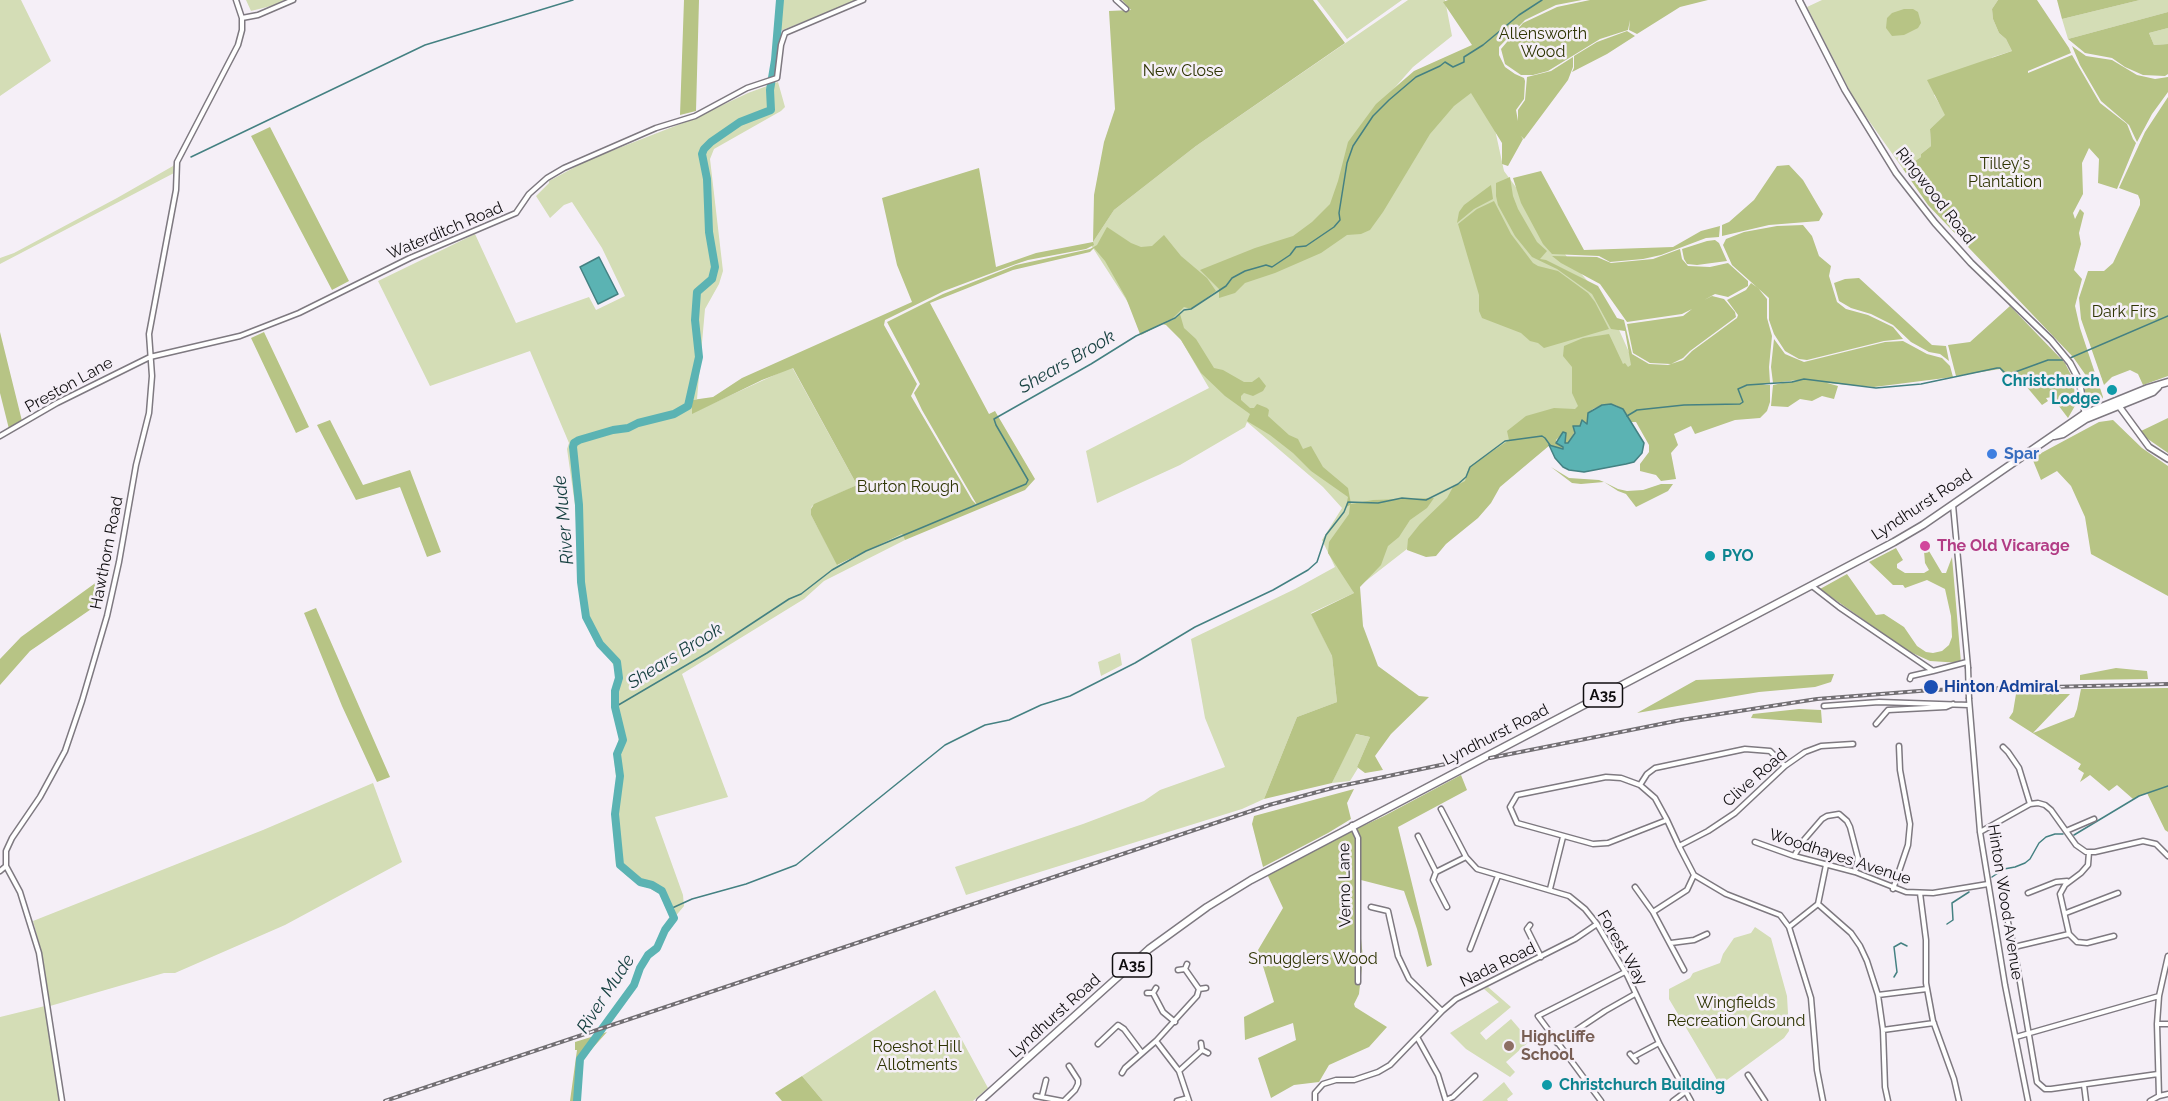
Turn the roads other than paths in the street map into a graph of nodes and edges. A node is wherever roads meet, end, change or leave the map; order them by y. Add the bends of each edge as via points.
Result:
1 (236, 0) edge
2 (292, 0) edge
3 (863, 0) edge
4 (1116, 0) edge
5 (1799, 0) edge
6 (1126, 9) dead end
7 (242, 18) junction
8 (150, 357) junction
9 (2168, 382) edge
10 (2117, 404) junction
11 (2085, 417) junction
12 (0, 436) edge
13 (2168, 459) edge
14 (1953, 504) junction
15 (1812, 586) junction
16 (1967, 665) junction
17 (1933, 671) junction
18 (1911, 676) dead end
19 (1954, 704) junction
20 (1969, 705) junction
21 (1824, 706) dead end
22 (1876, 724) dead end
23 (1853, 744) dead end
24 (1899, 746) dead end
25 (2003, 747) dead end
26 (1785, 766) junction
27 (1640, 785) junction
28 (2030, 804) junction
29 (1441, 810) dead end
30 (1666, 819) junction
31 (2094, 819) dead end
32 (1352, 825) junction
33 (2066, 831) junction
34 (1980, 832) junction
35 (1418, 836) dead end
36 (1563, 837) junction
37 (1755, 842) dead end
38 (1679, 846) junction
39 (2092, 852) junction
40 (1794, 856) junction
41 (2168, 856) edge
42 (1466, 857) junction
43 (1826, 865) junction
44 (6, 866) junction
45 (0, 871) edge
46 (1436, 872) junction
47 (1856, 872) junction
48 (1694, 875) junction
49 (1498, 876) junction
50 (2070, 881) junction
51 (1988, 884) junction
52 (1635, 887) dead end
53 (1893, 888) junction
54 (1550, 889) junction
55 (1920, 893) junction
56 (2028, 893) dead end
57 (2118, 893) dead end
58 (1818, 904) junction
59 (1371, 907) dead end
60 (1447, 907) dead end
61 (1653, 912) junction
62 (2066, 912) junction
63 (2007, 918) dead end
64 (1597, 924) junction
65 (1789, 927) junction
66 (1527, 928) dead end
67 (1707, 934) dead end
68 (2069, 934) junction
69 (2114, 936) dead end
70 (1671, 943) junction
71 (2014, 947) junction
72 (1470, 949) dead end
73 (2168, 956) edge
74 (1541, 957) junction
75 (1178, 970) dead end
76 (1684, 970) dead end
77 (1625, 972) junction
78 (1358, 982) dead end
79 (1156, 988) dead end
80 (1206, 988) dead end
81 (1199, 989) junction
82 (1927, 989) junction
83 (1147, 993) dead end
84 (1153, 993) junction
85 (1635, 994) junction
86 (1878, 995) junction
87 (2159, 996) junction
88 (1442, 1011) junction
89 (1175, 1022) junction
90 (1934, 1023) junction
91 (2157, 1024) junction
92 (2168, 1024) edge
93 (1883, 1030) junction
94 (1097, 1033) dead end
95 (2030, 1033) junction
96 (1418, 1037) junction
97 (2016, 1037) junction
98 (1103, 1038) junction
99 (1156, 1041) junction
100 (1201, 1043) dead end
101 (1557, 1043) junction
102 (1659, 1043) junction
103 (1098, 1044) dead end
104 (1202, 1050) junction
105 (1143, 1053) junction
106 (1208, 1053) dead end
107 (1633, 1057) dead end
108 (1069, 1066) dead end
109 (1179, 1071) junction
110 (1122, 1073) dead end
111 (2158, 1074) junction
112 (1748, 1075) dead end
113 (1474, 1076) dead end
114 (1046, 1080) dead end
115 (2084, 1085) junction
116 (1685, 1092) junction
117 (2168, 1094) edge
118 (1036, 1096) dead end
119 (1042, 1096) junction
120 (2159, 1096) junction
121 (1188, 1100) edge
122 (62, 1101) edge
123 (980, 1101) edge
124 (1063, 1101) edge
125 (1178, 1101) edge
126 (1315, 1101) edge
127 (1446, 1101) edge
128 (1601, 1101) edge
129 (1673, 1101) edge
130 (1691, 1101) edge
131 (1765, 1101) edge
132 (1823, 1101) edge
133 (1888, 1101) edge
134 (1959, 1101) edge
135 (2028, 1101) edge
136 (2086, 1101) edge
137 (2150, 1101) edge

1 - 7 street, Hawthorn Road
2 - 7 street
3 - 8 street, Waterditch Road via 785,33 777,78 747,88 695,116 656,128 564,168 529,194 516,213 240,336
4 - 6 street
5 - 11 street, Ringwood Road via 1845,90 1896,173 1935,223 2070,363 2084,396
7 - 8 street, Hawthorn Road via 236,50 177,162 176,190 149,334
8 - 12 street, Preston Lane
8 - 44 street, Hawthorn Road via 149,413 104,626 64,751 40,798 12,838 6,851
9 - 10 main road, Lyndhurst Road / A35
10 - 11 main road, Lyndhurst Road / A35
10 - 13 street via 2149,447
11 - 14 main road, Lyndhurst Road / A35 via 2059,430
14 - 15 main road, Lyndhurst Road / A35 via 1894,542
14 - 16 street, Hinton Wood Avenue
15 - 17 street
15 - 32 main road, Lyndhurst Road / A35
16 - 17 street
16 - 20 street, Hinton Wood Avenue, bridge
17 - 18 street
19 - 20 street
19 - 21 street via 1880,702
19 - 22 street via 1888,710
20 - 34 street, Hinton Wood Avenue
23 - 26 street, Clive Road via 1821,746
24 - 53 street via 1911,824
25 - 28 street via 2019,768
26 - 27 street via 1770,751 1745,749 1655,768
26 - 38 street, Clive Road via 1735,813
27 - 30 street via 1655,798
27 - 36 street via 1606,777 1517,795 1510,807 1517,823
28 - 33 street via 2048,806
28 - 34 street
29 - 42 street, Forest Way
30 - 36 street via 1600,844
30 - 38 street
31 - 33 street
32 - 78 street, Verno Lane via 1358,838
32 - 123 main road, Lyndhurst Road / A35 via 1251,880 1161,940
33 - 39 street via 2078,847
34 - 51 street, Hinton Wood Avenue
35 - 46 street
36 - 54 street
37 - 40 street, Woodhayes Avenue
38 - 48 street
39 - 41 street via 2143,841 2156,844
39 - 50 street via 2088,865
40 - 43 street, Woodhayes Avenue
40 - 47 street via 1822,819 1839,814 1850,827 1858,858
42 - 46 street
42 - 49 street, Forest Way via 1477,869
43 - 47 street, Woodhayes Avenue
43 - 58 street
44 - 45 street
44 - 122 street via 20,892 39,953
46 - 60 street via 1433,880
47 - 53 street, Woodhayes Avenue
48 - 61 street via 1687,890
48 - 65 street via 1726,894 1780,915
49 - 54 street, Forest Way
49 - 72 street
50 - 56 street
50 - 62 street via 2060,894
51 - 55 street, Woodhayes Avenue
51 - 97 street, Hinton Wood Avenue
52 - 61 street
53 - 55 street, Woodhayes Avenue
54 - 64 street, Forest Way via 1569,896
55 - 82 street
57 - 62 street
58 - 65 street
58 - 86 street via 1860,946
59 - 88 street via 1388,911 1398,956 1409,979
61 - 70 street
62 - 68 street
63 - 71 street
64 - 74 street, Nada Road
64 - 77 street, Forest Way
65 - 132 street via 1811,998
66 - 74 street
67 - 70 street
68 - 69 street via 2076,942 2087,944
68 - 71 street
70 - 76 street
71 - 95 street
73 - 87 street
74 - 88 street, Nada Road
75 - 81 street via 1186,966
77 - 85 street, Forest Way
77 - 101 street via 1538,1016
79 - 84 street
80 - 81 street
81 - 89 street
82 - 86 street
82 - 90 street
83 - 84 street
84 - 89 street via 1163,1012
85 - 101 street
85 - 102 street, Forest Way
86 - 93 street
87 - 91 street
87 - 95 street
88 - 96 street, Nada Road
89 - 99 street
90 - 93 street
90 - 134 street
91 - 92 street
91 - 111 street
93 - 133 street
94 - 98 street
95 - 97 street
95 - 115 street via 2040,1086 2051,1089
96 - 126 street, Nada Road via 1378,1072 1323,1084 1315,1093
96 - 127 street
97 - 135 street, Hinton Wood Avenue
98 - 103 street
98 - 105 street via 1114,1026 1120,1026
99 - 105 street
99 - 109 street
100 - 104 street
101 - 128 street
102 - 107 street
102 - 116 street, Forest Way
104 - 106 street
104 - 109 street
105 - 110 street
108 - 124 street via 1078,1084
109 - 121 street
111 - 115 street
111 - 120 street
112 - 131 street
113 - 127 street
114 - 119 street
115 - 136 street
116 - 129 street
116 - 130 street, Forest Way
117 - 120 street
118 - 119 street
119 - 124 street
120 - 137 street
121 - 125 street

